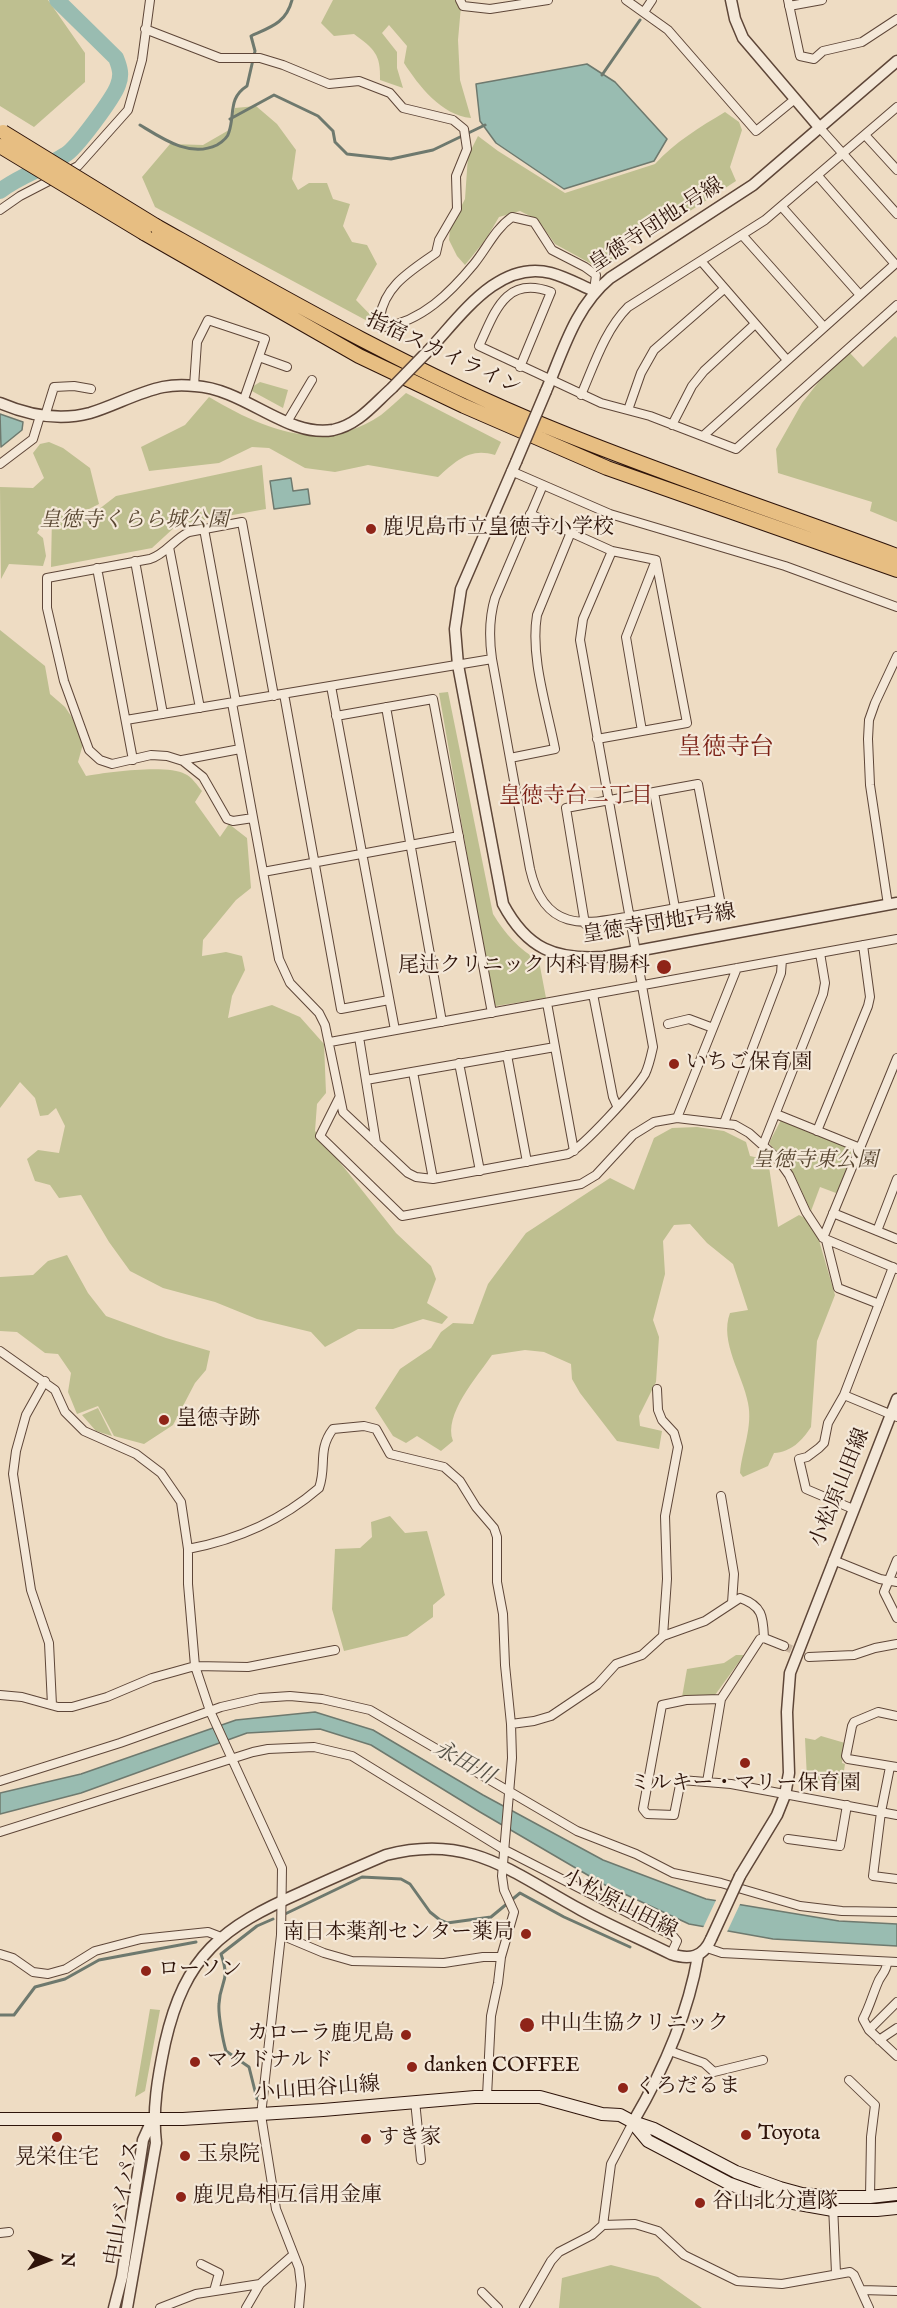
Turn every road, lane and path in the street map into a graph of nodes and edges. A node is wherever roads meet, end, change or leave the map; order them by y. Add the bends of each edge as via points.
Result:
1 (150, 0) edge
2 (460, 0) edge
3 (548, 0) edge
4 (626, 0) edge
5 (652, 0) edge
6 (731, 0) edge
7 (822, 0) edge
8 (525, 2) edge
9 (788, 3) edge
10 (644, 12) junction
11 (897, 19) edge
12 (145, 29) junction
13 (897, 61) edge
14 (795, 99) junction
15 (897, 107) edge
16 (819, 127) junction
17 (865, 135) junction
18 (1, 136) edge
19 (843, 153) junction
20 (897, 170) edge
21 (818, 176) junction
22 (782, 207) junction
23 (0, 210) edge
24 (897, 214) edge
25 (150, 229) junction
26 (743, 236) junction
27 (700, 261) junction
28 (724, 289) junction
29 (594, 291) junction
30 (860, 295) junction
31 (897, 305) edge
32 (755, 324) junction
33 (824, 327) junction
34 (259, 357) junction
35 (787, 360) junction
36 (287, 367) dead end
37 (520, 367) junction
38 (312, 380) dead end
39 (194, 386) junction
40 (548, 386) junction
41 (91, 389) dead end
42 (581, 395) junction
43 (244, 399) junction
44 (0, 403) edge
45 (628, 411) junction
46 (42, 416) junction
47 (287, 422) junction
48 (672, 425) junction
49 (703, 436) junction
50 (0, 464) edge
51 (513, 467) junction
52 (543, 485) junction
53 (530, 514) junction
54 (204, 529) junction
55 (571, 532) junction
56 (169, 547) junction
57 (612, 551) junction
58 (897, 556) edge
59 (656, 560) junction
60 (135, 561) junction
61 (97, 568) junction
62 (897, 570) edge
63 (897, 607) edge
64 (897, 656) edge
65 (492, 659) junction
66 (458, 665) junction
67 (331, 686) junction
68 (279, 695) junction
69 (234, 702) junction
70 (386, 707) junction
71 (200, 708) junction
72 (163, 714) junction
73 (336, 716) junction
74 (126, 720) junction
75 (642, 730) junction
76 (597, 739) junction
77 (240, 749) junction
78 (510, 758) junction
79 (134, 759) junction
80 (181, 760) junction
81 (654, 792) junction
82 (608, 801) junction
83 (253, 818) junction
84 (459, 836) junction
85 (410, 845) junction
86 (362, 854) junction
87 (314, 862) junction
88 (263, 872) junction
89 (892, 904) edge
90 (675, 908) junction
91 (630, 916) junction
92 (585, 924) junction
93 (897, 939) edge
94 (863, 945) junction
95 (636, 950) junction
96 (820, 953) junction
97 (782, 960) junction
98 (737, 968) junction
99 (643, 985) junction
100 (593, 994) junction
101 (389, 1000) junction
102 (547, 1003) junction
103 (492, 1012) junction
104 (442, 1022) junction
105 (668, 1024) dead end
106 (713, 1028) junction
107 (394, 1030) junction
108 (359, 1037) junction
109 (330, 1042) junction
110 (555, 1047) junction
111 (507, 1055) junction
112 (897, 1058) edge
113 (459, 1064) junction
114 (413, 1072) junction
115 (366, 1080) junction
116 (339, 1098) junction
117 (617, 1106) junction
118 (776, 1114) junction
119 (677, 1118) junction
120 (724, 1123) junction
121 (817, 1131) junction
122 (376, 1143) junction
123 (763, 1145) junction
124 (860, 1148) junction
125 (574, 1151) junction
126 (527, 1162) junction
127 (480, 1171) junction
128 (433, 1179) junction
129 (897, 1179) edge
130 (833, 1213) junction
131 (877, 1231) junction
132 (825, 1239) junction
133 (897, 1239) edge
134 (895, 1268) edge
135 (879, 1304) junction
136 (0, 1351) edge
137 (45, 1382) junction
138 (657, 1389) dead end
139 (844, 1395) junction
140 (897, 1399) edge
141 (894, 1416) edge
142 (721, 1496) dead end
143 (853, 1509) junction
144 (188, 1549) junction
145 (832, 1560) junction
146 (897, 1560) edge
147 (893, 1582) edge
148 (732, 1603) junction
149 (897, 1618) edge
150 (663, 1636) junction
151 (764, 1638) junction
152 (897, 1644) edge
153 (784, 1646) tunnel mouth
154 (335, 1650) dead end
155 (809, 1657) tunnel mouth
156 (195, 1666) junction
157 (0, 1695) edge
158 (721, 1699) junction
159 (52, 1705) junction
160 (210, 1711) junction
161 (897, 1716) edge
162 (511, 1724) junction
163 (233, 1760) junction
164 (893, 1767) edge
165 (0, 1781) edge
166 (707, 1782) junction
167 (509, 1791) junction
168 (785, 1795) junction
169 (847, 1805) junction
170 (881, 1812) junction
171 (897, 1815) edge
172 (0, 1832) edge
173 (788, 1839) dead end
174 (503, 1846) junction
175 (502, 1866) junction
176 (897, 1879) edge
177 (280, 1901) junction
178 (897, 1912) edge
179 (281, 1935) junction
180 (221, 1937) junction
181 (709, 1944) junction
182 (0, 1954) edge
183 (671, 1954) junction
184 (698, 1956) junction
185 (501, 1957) junction
186 (892, 1962) edge
187 (897, 2002) edge
188 (897, 2028) edge
189 (868, 2030) junction
190 (879, 2040) junction
191 (670, 2050) junction
192 (897, 2056) edge
193 (763, 2060) dead end
194 (849, 2080) dead end
195 (487, 2096) junction
196 (415, 2101) junction
197 (261, 2115) junction
198 (153, 2118) junction
199 (0, 2119) edge
200 (633, 2122) junction
201 (421, 2160) dead end
202 (897, 2194) edge
203 (870, 2197) junction
204 (834, 2204) junction
205 (897, 2208) edge
206 (603, 2225) junction
207 (293, 2255) junction
208 (201, 2264) dead end
209 (836, 2273) junction
210 (261, 2284) junction
211 (214, 2290) junction
212 (862, 2290) junction
213 (897, 2291) edge
214 (482, 2292) dead end
215 (114, 2308) edge
216 (127, 2308) edge
217 (160, 2308) edge
218 (246, 2308) edge
219 (299, 2308) edge
220 (498, 2308) edge
221 (524, 2308) edge
222 (869, 2308) edge

1 - 12 street
2 - 8 street via 463,6 490,9
3 - 8 street
4 - 10 street
5 - 10 street
6 - 14 street via 743,38
7 - 9 street
9 - 11 street via 800,56 814,59 823,51 862,42
10 - 14 street via 668,30 756,131
12 - 23 street via 128,110 78,166
12 - 29 street via 220,58 260,58 329,84 359,81 390,93 404,108 453,120 464,129 467,149 456,176 457,209 439,240 436,254 398,279 386,298 380,317 384,327 418,316 434,306 512,217 534,222 552,250 596,275
13 - 16 street, 皇徳寺団地1号線
14 - 16 street
15 - 17 street
16 - 19 street
16 - 29 street, 皇徳寺団地1号線 via 753,185
17 - 19 street
17 - 20 street
18 - 25 main road, 指宿スカイライン, bridge
19 - 21 street
19 - 24 street
21 - 22 street
21 - 30 street via 895,264
22 - 26 street
22 - 30 street
25 - 58 main road, 指宿スカイライン via 369,344 547,427
25 - 62 main road, 指宿スカイライン via 359,356 464,406 607,468
26 - 27 street
26 - 33 street
27 - 28 street
27 - 42 street via 638,299 620,315
28 - 32 street
28 - 45 street via 654,350
29 - 40 street, 皇徳寺団地1号線 via 580,311
29 - 47 street, bridge via 552,273 512,274 482,294 392,388 348,425 312,431
30 - 33 street
31 - 49 street via 736,449
32 - 35 street
32 - 48 street via 704,371
33 - 35 street
34 - 36 street
34 - 39 street via 265,339 208,320 197,342
34 - 43 street
35 - 49 street
37 - 37 street via 479,346 499,303 514,291 540,288 551,292
37 - 40 street
38 - 47 street
39 - 43 street via 211,387
39 - 46 street via 164,386 89,413
40 - 42 street
40 - 51 street, 皇徳寺団地1号線, bridge
41 - 46 street via 54,387
42 - 45 street
43 - 47 street
44 - 46 street
45 - 48 street
46 - 50 street via 33,439
48 - 49 street
51 - 52 street
51 - 66 street, 皇徳寺団地1号線 via 461,589 455,629
52 - 53 street
52 - 63 street via 610,514 785,566
53 - 55 street
53 - 65 street via 491,611
54 - 56 street via 183,535
54 - 68 street via 242,522
54 - 69 street
55 - 57 street
55 - 78 street via 535,628 535,650 555,748
56 - 60 street via 156,557
56 - 71 street
57 - 59 street
57 - 76 street via 580,633
59 - 75 street via 626,637
59 - 75 street via 687,723
60 - 61 street
60 - 72 street
61 - 74 street
61 - 79 street via 47,578 47,608 64,681 90,750 100,760 112,764
64 - 89 street via 869,720 868,739 870,785
65 - 66 street
65 - 78 street
66 - 67 street
66 - 95 street, 皇徳寺団地1号線 via 503,904 513,922 540,947 558,956 604,957
67 - 68 street
67 - 73 street
68 - 69 street
68 - 87 street
69 - 71 street
69 - 77 street
70 - 73 street
70 - 84 street via 433,699
70 - 85 street
71 - 72 street
72 - 74 street
73 - 86 street
74 - 79 street
75 - 76 street
76 - 82 street
77 - 80 street
77 - 83 street
78 - 92 street via 536,890 553,913
79 - 80 street via 158,755
80 - 83 street via 203,777 226,819
81 - 82 street
81 - 90 street
81 - 90 street via 699,784 720,900
82 - 91 street
82 - 92 street via 566,808
83 - 88 street
84 - 85 street
84 - 103 street
85 - 86 street
85 - 104 street
86 - 87 street
86 - 101 street
87 - 88 street
87 - 101 street via 341,1009
88 - 109 street via 279,959 290,983 319,1013
89 - 95 street, 皇徳寺団地1号線
90 - 91 street
91 - 92 street
91 - 95 street
93 - 94 street
94 - 96 street
94 - 121 street via 868,1006
95 - 99 street
96 - 97 street
96 - 118 street via 823,994
97 - 98 street
97 - 120 street via 781,973
98 - 99 street
98 - 106 street
99 - 100 street
99 - 117 street via 653,1047 651,1057 645,1074
100 - 102 street
100 - 117 street
101 - 107 street
102 - 103 street
102 - 110 street
103 - 104 street
104 - 107 street
105 - 106 street via 689,1019
106 - 119 street
107 - 108 street
108 - 109 street
108 - 115 street
109 - 116 street
110 - 111 street
110 - 125 street
111 - 113 street
111 - 126 street
112 - 124 street
113 - 114 street
113 - 127 street
114 - 115 street
114 - 128 street
115 - 122 street
116 - 119 street via 320,1136 402,1216 581,1184 596,1175 640,1129
116 - 122 street via 346,1116
117 - 125 street
118 - 121 street
118 - 123 street
119 - 120 street
120 - 123 street via 742,1128
121 - 124 street
122 - 128 street via 408,1173
123 - 132 street via 784,1167 806,1212
124 - 130 street
125 - 126 street
126 - 127 street
127 - 128 street
129 - 131 street
130 - 131 street
130 - 132 street
131 - 133 street
132 - 134 street
132 - 135 street via 838,1288
134 - 135 street
135 - 139 street
136 - 137 street
137 - 144 street via 55,1390 72,1421 84,1431 136,1454 161,1473 181,1502
137 - 159 street via 26,1416 13,1474 31,1590 49,1643
138 - 150 street via 658,1410 674,1433 678,1447 665,1516 667,1579
139 - 141 street
139 - 143 street via 828,1423 824,1443 799,1459 806,1489
140 - 141 street, 小松原山田線
141 - 143 street, 小松原山田線
142 - 148 street via 734,1574
143 - 145 street, 小松原山田線
144 - 156 street
144 - 162 street via 274,1521 312,1494 322,1480 322,1452 333,1429 376,1429 390,1454 451,1472 494,1528
145 - 147 street
145 - 168 street, 小松原山田線 via 790,1673 789,1773
146 - 147 street
147 - 149 street via 884,1592
148 - 150 street via 705,1621
148 - 151 street via 740,1598 753,1602 763,1619
150 - 162 street via 642,1655 616,1664 597,1685 551,1716
151 - 153 street
151 - 158 street
152 - 155 street via 854,1655
154 - 156 street via 248,1667
156 - 159 street via 152,1678 108,1698 72,1707
156 - 160 street
157 - 159 street
158 - 166 street
158 - 166 street via 662,1705 643,1809 647,1814 674,1815 681,1780
160 - 163 street
160 - 165 street
160 - 167 street via 260,1698 290,1696 354,1705 387,1719
161 - 164 street via 878,1713 854,1722 846,1756
162 - 167 street
163 - 172 street
163 - 174 street via 268,1749 298,1746 352,1756
163 - 177 street via 282,1868
164 - 170 street
166 - 168 street
167 - 174 street
167 - 178 street via 576,1832 674,1873 800,1906
168 - 169 street
168 - 181 street, 小松原山田線, bridge via 740,1876
169 - 170 street
169 - 173 street via 840,1846
170 - 171 street
170 - 176 street via 873,1876
174 - 175 street
174 - 183 street via 673,1936 677,1941
175 - 177 street, 小松原山田線 via 452,1848 402,1851
175 - 183 street, 小松原山田線
175 - 185 street via 504,1890 514,1912
177 - 179 street
177 - 180 street, 小松原山田線 via 245,1918
179 - 185 street via 352,1961 444,1963
179 - 197 street
180 - 182 street via 208,1932 141,1939 95,1951 66,1969 48,1974 33,1972
180 - 198 street, 小松原山田線 via 206,1952 180,1994 162,2058
181 - 184 street, 小松原山田線
181 - 186 street via 722,1953
183 - 184 street, 小松原山田線 via 683,1958
184 - 191 street
185 - 195 street via 490,2016
186 - 189 street via 879,1980 863,2019
187 - 189 street
188 - 190 street
189 - 190 street
190 - 192 street
191 - 193 street via 704,2063 714,2072
191 - 200 street
194 - 203 street via 875,2105
195 - 196 main road, 小山田谷山線
195 - 200 main road, 小山田谷山線 via 540,2097 620,2115
196 - 197 main road, 小山田谷山線
196 - 201 street
197 - 198 main road, 小山田谷山線
197 - 207 street via 273,2198
198 - 199 main road, 小山田谷山線
198 - 215 street, 中山バイパス via 143,2140
198 - 216 street, 中山バイパス via 156,2143
200 - 204 main road via 648,2141 730,2184 782,2201
200 - 206 street via 611,2164
202 - 203 main road
203 - 204 main road
204 - 205 main road via 877,2210
204 - 209 street
206 - 209 street via 635,2224 658,2231 684,2255 738,2281 782,2284
206 - 221 street via 551,2260
207 - 210 street
207 - 219 street via 301,2285
208 - 211 street via 219,2273
209 - 212 street via 850,2272
210 - 211 street
210 - 218 street
211 - 217 street
212 - 213 street
212 - 222 street
214 - 220 street

